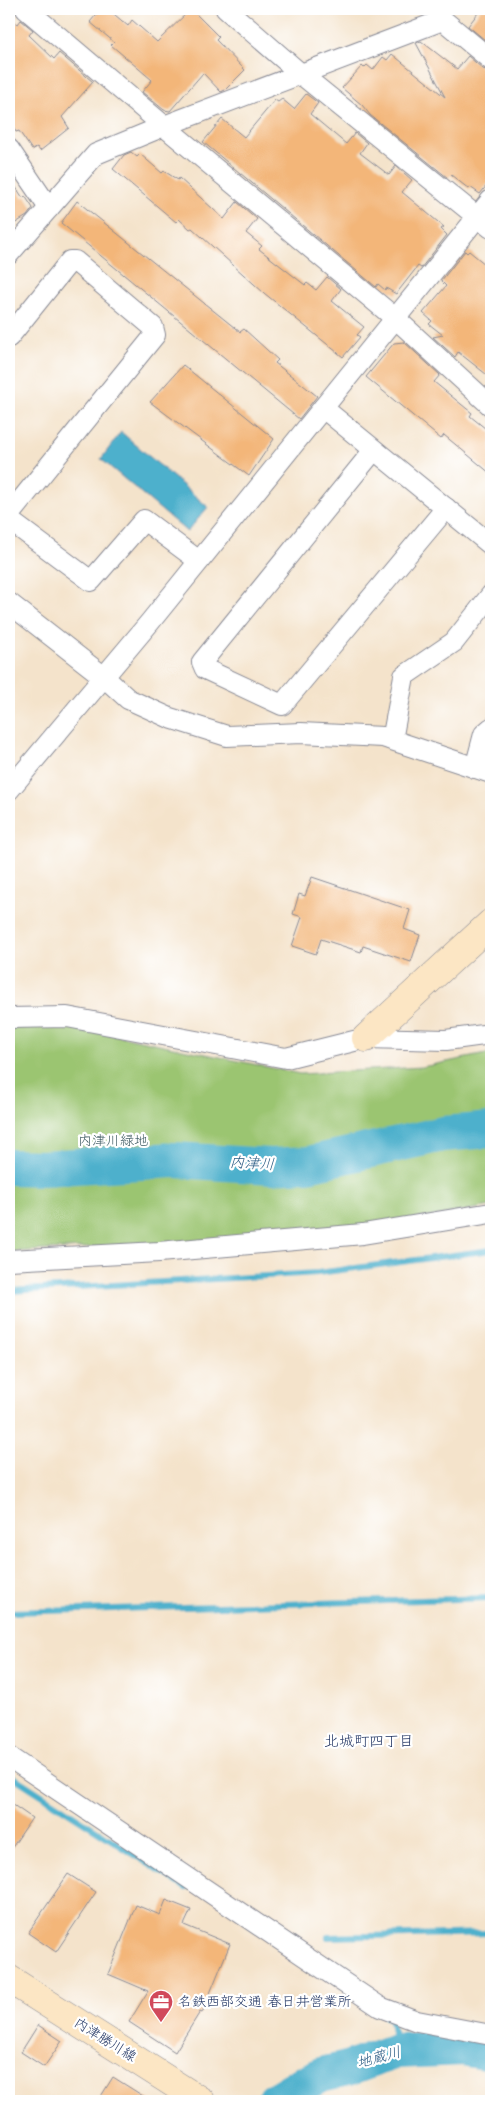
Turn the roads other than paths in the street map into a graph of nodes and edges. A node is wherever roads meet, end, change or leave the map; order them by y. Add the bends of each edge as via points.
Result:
1 (26, 9) edge
2 (226, 9) edge
3 (440, 14) edge
4 (491, 60) edge
5 (302, 75) junction
6 (164, 126) junction
7 (9, 149) edge
8 (491, 200) edge
9 (50, 208) junction
10 (484, 223) edge
11 (9, 254) edge
12 (395, 318) junction
13 (9, 337) edge
14 (491, 406) edge
15 (323, 408) junction
16 (374, 450) junction
17 (446, 508) junction
18 (9, 515) edge
19 (9, 520) edge
20 (491, 545) edge
21 (199, 561) junction
22 (491, 595) edge
23 (9, 603) edge
24 (104, 677) junction
25 (491, 728) edge
26 (392, 740) junction
27 (483, 770) edge
28 (9, 790) edge
29 (491, 923) edge
30 (9, 1018) edge
31 (491, 1034) edge
32 (366, 1038) junction
33 (491, 1213) edge
34 (9, 1260) edge
35 (9, 1757) edge
36 (9, 1979) edge
37 (491, 2035) edge
38 (202, 2101) edge

1 - 6 street
2 - 5 street
3 - 4 street
3 - 5 street
5 - 6 street
5 - 10 street
6 - 9 street via 96,154
6 - 12 street
7 - 9 street
8 - 10 street
9 - 11 street
10 - 12 street
12 - 14 street
12 - 15 street
13 - 18 street via 70,261 75,261 153,327 154,335
15 - 16 street
15 - 21 street
16 - 17 street
16 - 17 street via 202,662 204,669 282,705
17 - 20 street
19 - 21 street via 91,580 144,520
21 - 24 street
22 - 26 street via 454,642 404,676
23 - 24 street
24 - 26 street via 128,699 170,718 227,736 301,733
24 - 28 street
25 - 27 street via 484,734
26 - 27 street
29 - 32 main road
30 - 32 street via 67,1017 286,1058
31 - 32 street via 446,1040
33 - 34 street via 363,1234 159,1252
35 - 37 street via 380,2007 417,2022
36 - 38 main road, 内津勝川線

